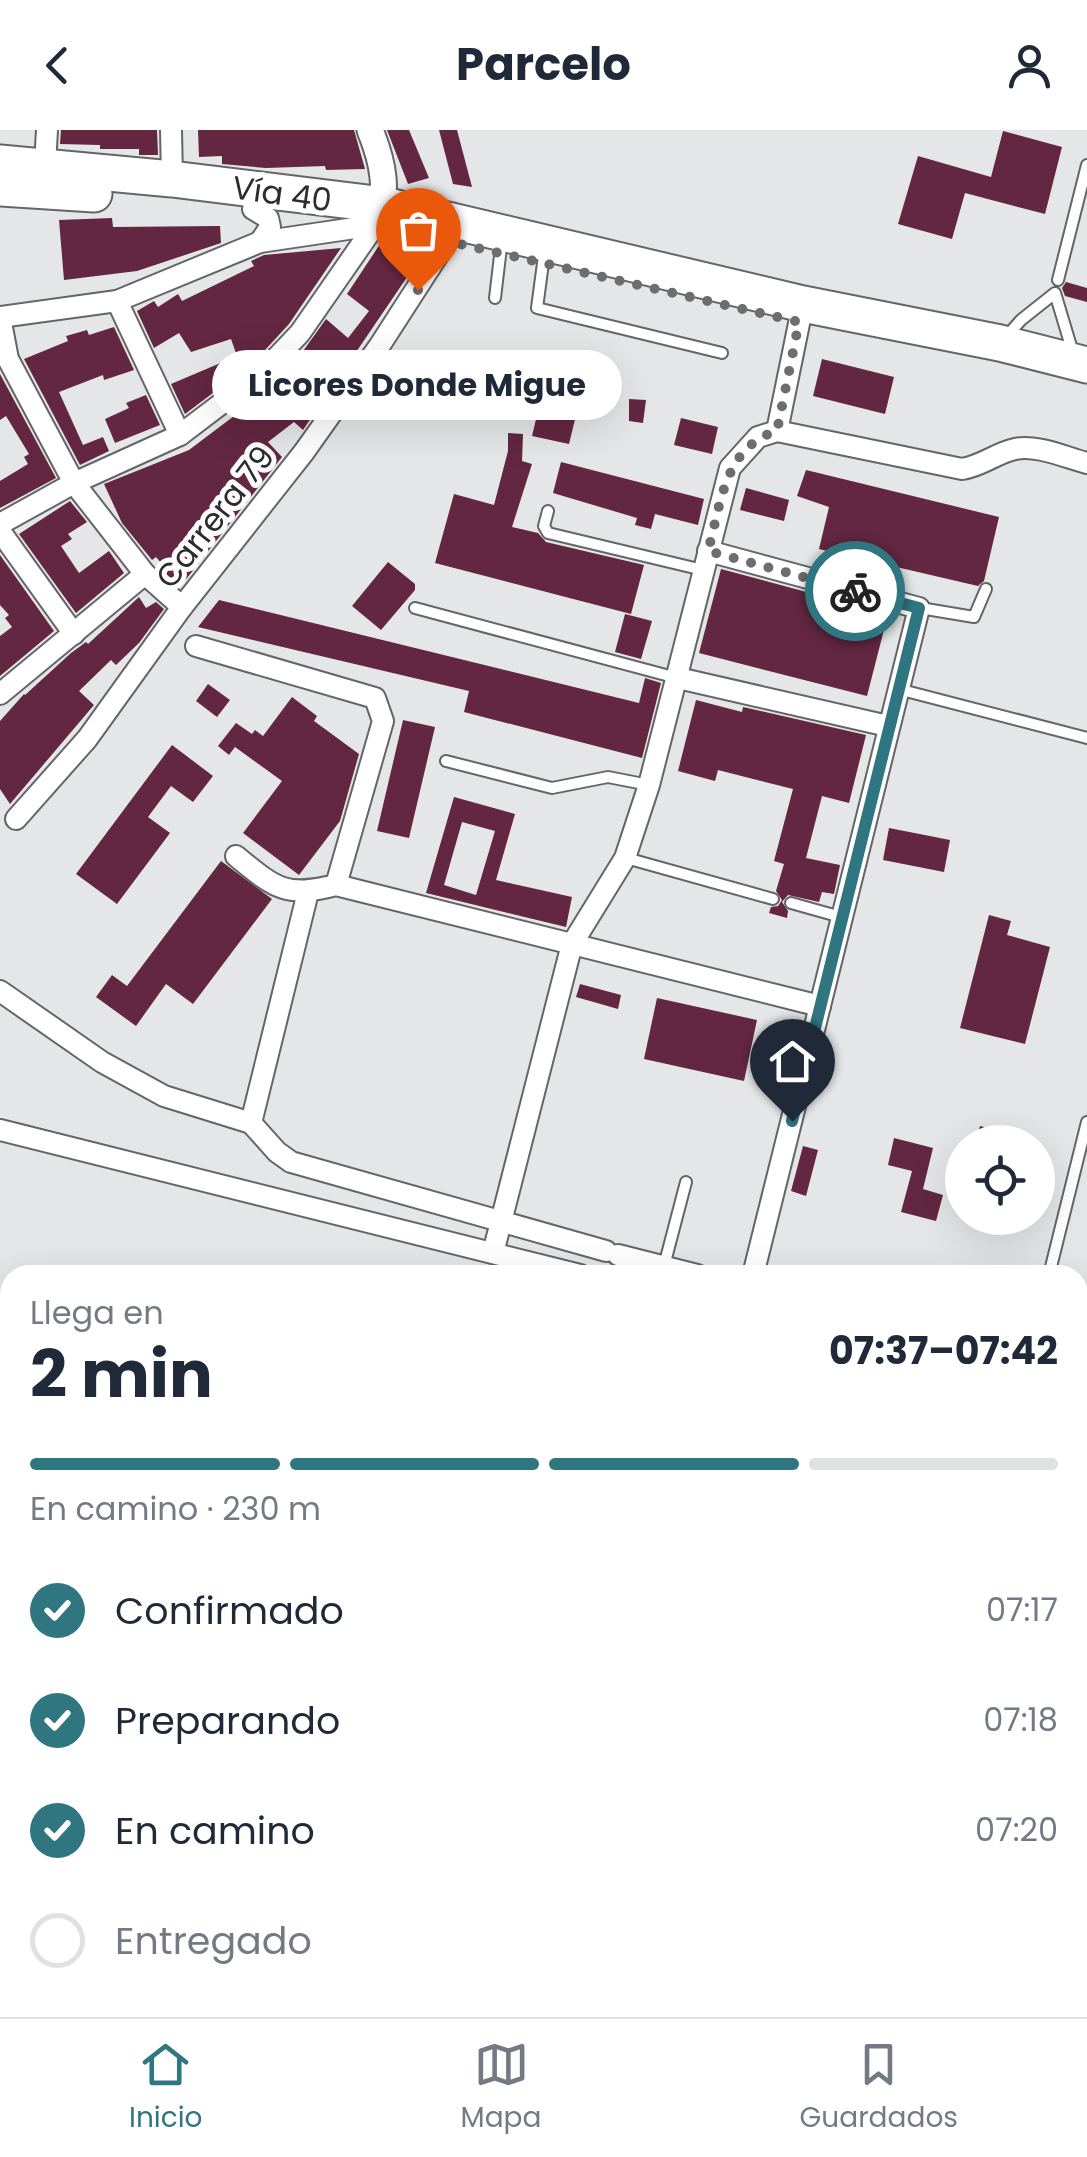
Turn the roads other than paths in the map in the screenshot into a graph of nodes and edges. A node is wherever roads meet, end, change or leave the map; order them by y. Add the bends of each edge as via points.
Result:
1 (46, 130) edge
2 (171, 130) edge
3 (370, 130) edge
4 (0, 162) edge
5 (45, 165) junction
6 (1087, 165) edge
7 (172, 179) junction
8 (0, 188) edge
9 (380, 215) junction
10 (257, 226) junction
11 (447, 241) junction
12 (501, 242) junction
13 (544, 252) junction
14 (1058, 280) dead end
15 (495, 298) dead end
16 (116, 301) junction
17 (801, 313) junction
18 (0, 317) edge
19 (998, 349) junction
20 (722, 353) dead end
21 (4, 362) edge
22 (1081, 371) edge
23 (777, 431) junction
24 (180, 435) junction
25 (1087, 463) edge
26 (74, 483) junction
27 (548, 511) dead end
28 (0, 527) edge
29 (706, 561) junction
30 (145, 574) junction
31 (986, 589) dead end
32 (182, 607) junction
33 (415, 608) dead end
34 (919, 608) junction
35 (74, 634) junction
36 (196, 646) dead end
37 (678, 678) junction
38 (897, 688) junction
39 (0, 694) edge
40 (888, 726) junction
41 (1087, 738) edge
42 (446, 761) dead end
43 (649, 786) junction
44 (16, 819) dead end
45 (236, 856) dead end
46 (625, 858) junction
47 (336, 885) junction
48 (308, 892) junction
49 (773, 898) dead end
50 (791, 903) dead end
51 (841, 917) junction
52 (572, 944) junction
53 (0, 991) edge
54 (820, 1006) junction
55 (1087, 1122) edge
56 (251, 1123) junction
57 (0, 1130) edge
58 (686, 1182) dead end
59 (501, 1224) junction
60 (493, 1253) junction
61 (540, 1265) edge
62 (660, 1265) edge
63 (664, 1265) edge
64 (755, 1265) edge
65 (1051, 1265) edge

1 - 5 street
2 - 7 street
3 - 9 street via 382,167
4 - 5 highway, Vía 40
5 - 7 highway, Vía 40
6 - 14 lane
7 - 9 highway, Vía 40
8 - 10 highway, Vía 40
9 - 10 highway, Vía 40
9 - 11 highway, Vía 40
9 - 12 highway, Vía 40
9 - 24 street via 300,333 263,372
10 - 16 street
11 - 12 highway, Vía 40
11 - 32 street, Carrera 79 via 304,452
12 - 13 highway, Vía 40
12 - 15 lane
13 - 17 highway, Vía 40
13 - 20 lane via 537,308
16 - 18 street
16 - 24 street
17 - 19 highway, Vía 40
17 - 22 highway, Vía 40
17 - 23 street
18 - 21 street
19 - 22 highway, Vía 40
19 - 22 lane via 1055,293
21 - 26 street
23 - 25 street via 962,468 1016,448
23 - 29 street via 758,437 730,468
24 - 26 street
26 - 28 street
26 - 30 street
27 - 29 lane via 548,533
28 - 35 street
29 - 34 street
29 - 37 street
30 - 32 street
30 - 35 street
31 - 34 lane via 974,617
32 - 44 street, Carrera 79 via 87,739
33 - 37 lane
34 - 38 street
35 - 39 street
36 - 47 street via 375,698 383,721
37 - 40 street
37 - 43 street
38 - 40 street
38 - 41 lane
40 - 51 street
42 - 43 lane via 552,788 608,777
43 - 46 street
45 - 48 street via 274,887
46 - 49 lane
46 - 52 street
47 - 48 street
47 - 52 street
48 - 56 street
50 - 51 lane
51 - 54 street
52 - 54 street
52 - 59 street
53 - 56 street via 164,1096
54 - 64 street
55 - 65 lane
56 - 59 street via 291,1162
57 - 60 street
58 - 63 lane
59 - 60 street
59 - 62 street
60 - 61 street

